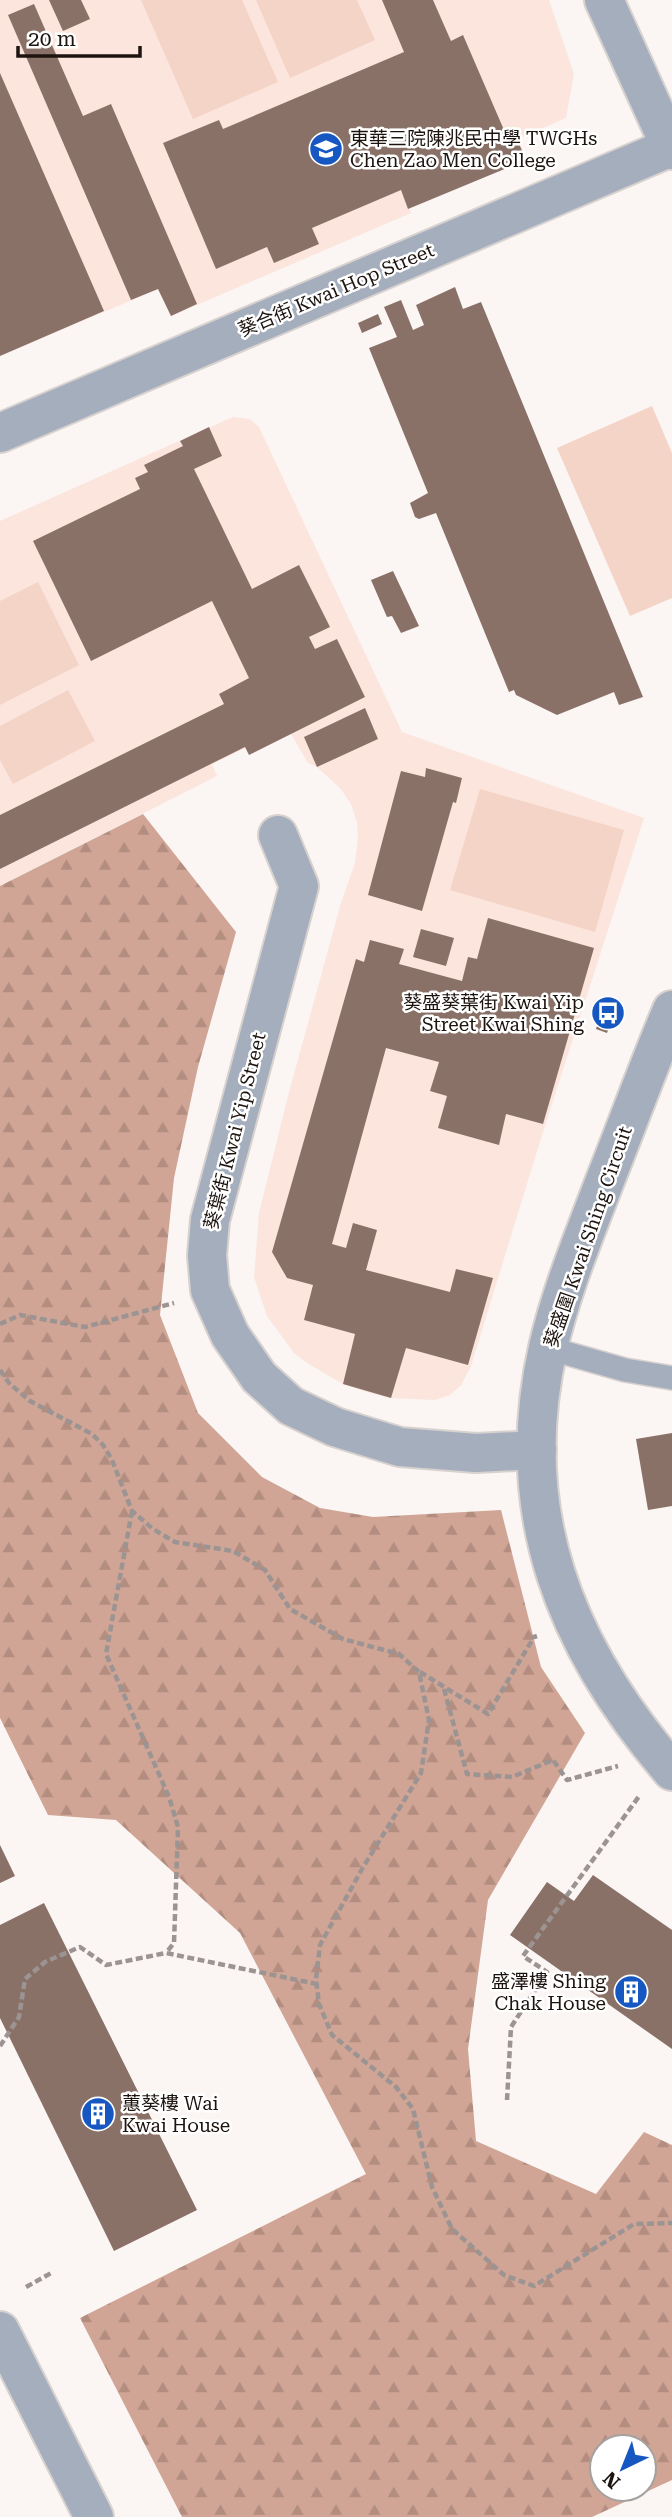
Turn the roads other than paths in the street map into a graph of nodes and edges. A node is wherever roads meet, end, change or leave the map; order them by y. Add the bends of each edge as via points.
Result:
1 (604, 0) edge
2 (671, 148) edge
3 (0, 433) edge
4 (278, 835) dead end
5 (672, 1010) edge
6 (548, 1348) junction
7 (672, 1378) edge
8 (537, 1450) junction
9 (660, 1778) edge
10 (0, 2331) edge
11 (94, 2517) edge

1 - 2 street
2 - 3 street, 葵合街 Kwai Hop Street
4 - 8 street, 葵葉街 Kwai Yip Street via 299,886 210,1220 210,1290 244,1356 291,1406 335,1427 400,1447 475,1453
5 - 6 street, 葵盛圍 Kwai Shing Circuit via 585,1232
6 - 7 lane
6 - 8 street, 葵盛圍 Kwai Shing Circuit
8 - 9 street, 葵盛圍 Kwai Shing Circuit via 537,1486 546,1541 582,1640 641,1735
10 - 11 street

